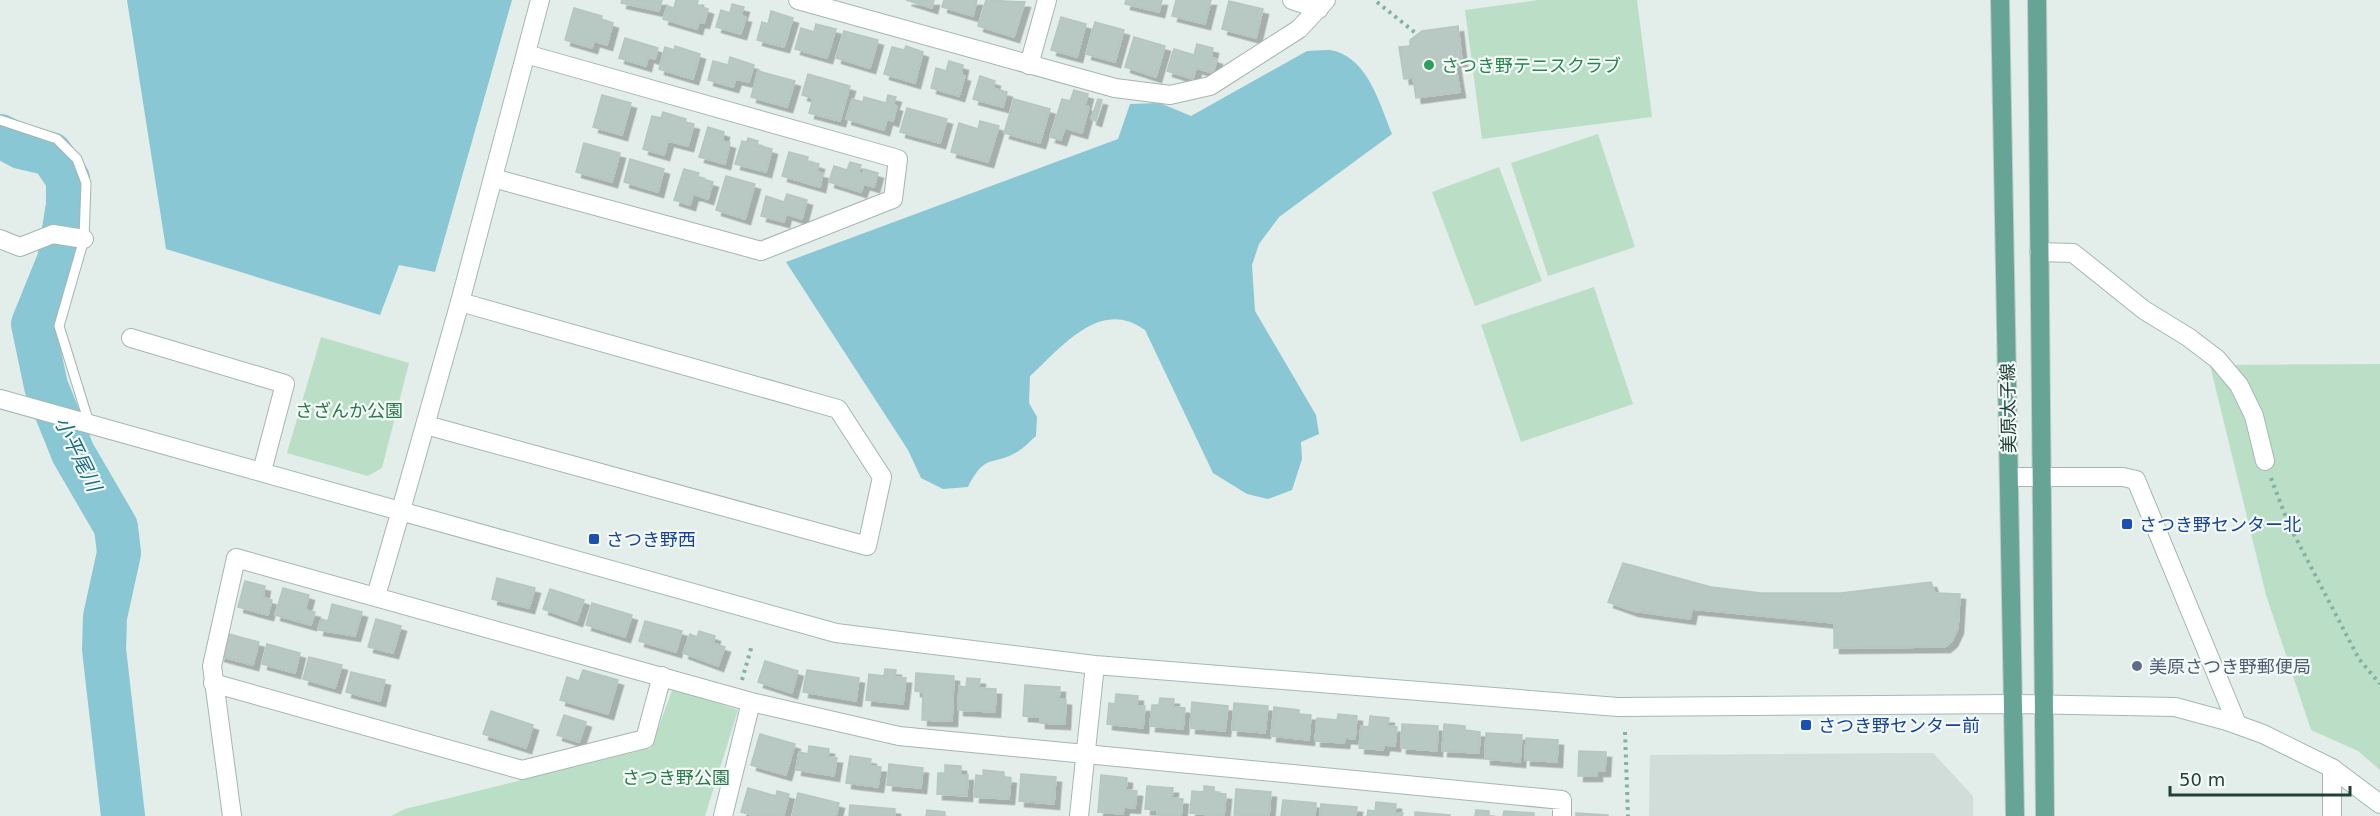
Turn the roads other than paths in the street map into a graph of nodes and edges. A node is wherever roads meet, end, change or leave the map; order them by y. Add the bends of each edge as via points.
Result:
1 (540, 0) edge
2 (798, 0) edge
3 (1047, 0) edge
4 (1292, 0) edge
5 (2000, 0) edge
6 (2037, 0) edge
7 (1323, 4) edge
8 (526, 54) junction
9 (1029, 65) junction
10 (0, 120) edge
11 (493, 178) junction
12 (0, 239) edge
13 (84, 239) junction
14 (2039, 252) junction
15 (460, 302) junction
16 (131, 338) dead end
17 (0, 399) edge
18 (81, 421) junction
19 (426, 425) junction
20 (2265, 461) road end
21 (262, 471) junction
22 (2041, 476) junction
23 (2010, 477) junction
24 (401, 510) junction
25 (376, 596) junction
26 (1095, 665) junction
27 (662, 676) junction
28 (213, 683) junction
29 (744, 700) junction
30 (2014, 704) junction
31 (2044, 704) junction
32 (2237, 724) junction
33 (1087, 756) junction
34 (2332, 768) junction
35 (2380, 804) edge
36 (232, 816) edge
37 (723, 816) edge
38 (1079, 816) edge
39 (1562, 816) edge
40 (2015, 816) edge
41 (2045, 816) edge
42 (2332, 816) edge

1 - 8 street
2 - 9 street
3 - 9 street
4 - 7 street
5 - 23 main road, 美原太子線
6 - 14 main road, 美原太子線
7 - 9 street via 1299,29 1210,86 1170,95 1114,88
8 - 11 street
8 - 11 street via 898,159 893,199 761,251
10 - 13 lane via 57,139 77,159 86,183
11 - 15 street
12 - 13 street via 20,247 53,234
13 - 18 lane via 59,326
14 - 20 street via 2073,253 2144,310 2217,359 2238,385 2254,416
14 - 22 main road, 美原太子線
15 - 19 street
15 - 19 street via 838,409 882,477 867,546
16 - 21 street via 285,384
17 - 18 street
18 - 21 street
19 - 24 street
21 - 24 street
22 - 23 street
22 - 31 main road, 美原太子線
22 - 32 street via 2136,480
23 - 30 main road, 美原太子線
24 - 25 street
24 - 26 street via 836,633
25 - 27 street
25 - 28 street via 236,558 212,666
26 - 30 street via 1617,707
26 - 33 street
27 - 28 street via 645,739 522,770
27 - 29 street
28 - 36 street
29 - 33 street via 899,736
29 - 37 street
30 - 31 street
30 - 40 main road, 美原太子線
31 - 32 street via 2175,707
31 - 41 main road, 美原太子線
32 - 34 street
33 - 38 street
33 - 39 street via 1562,800
34 - 35 street
34 - 42 street

